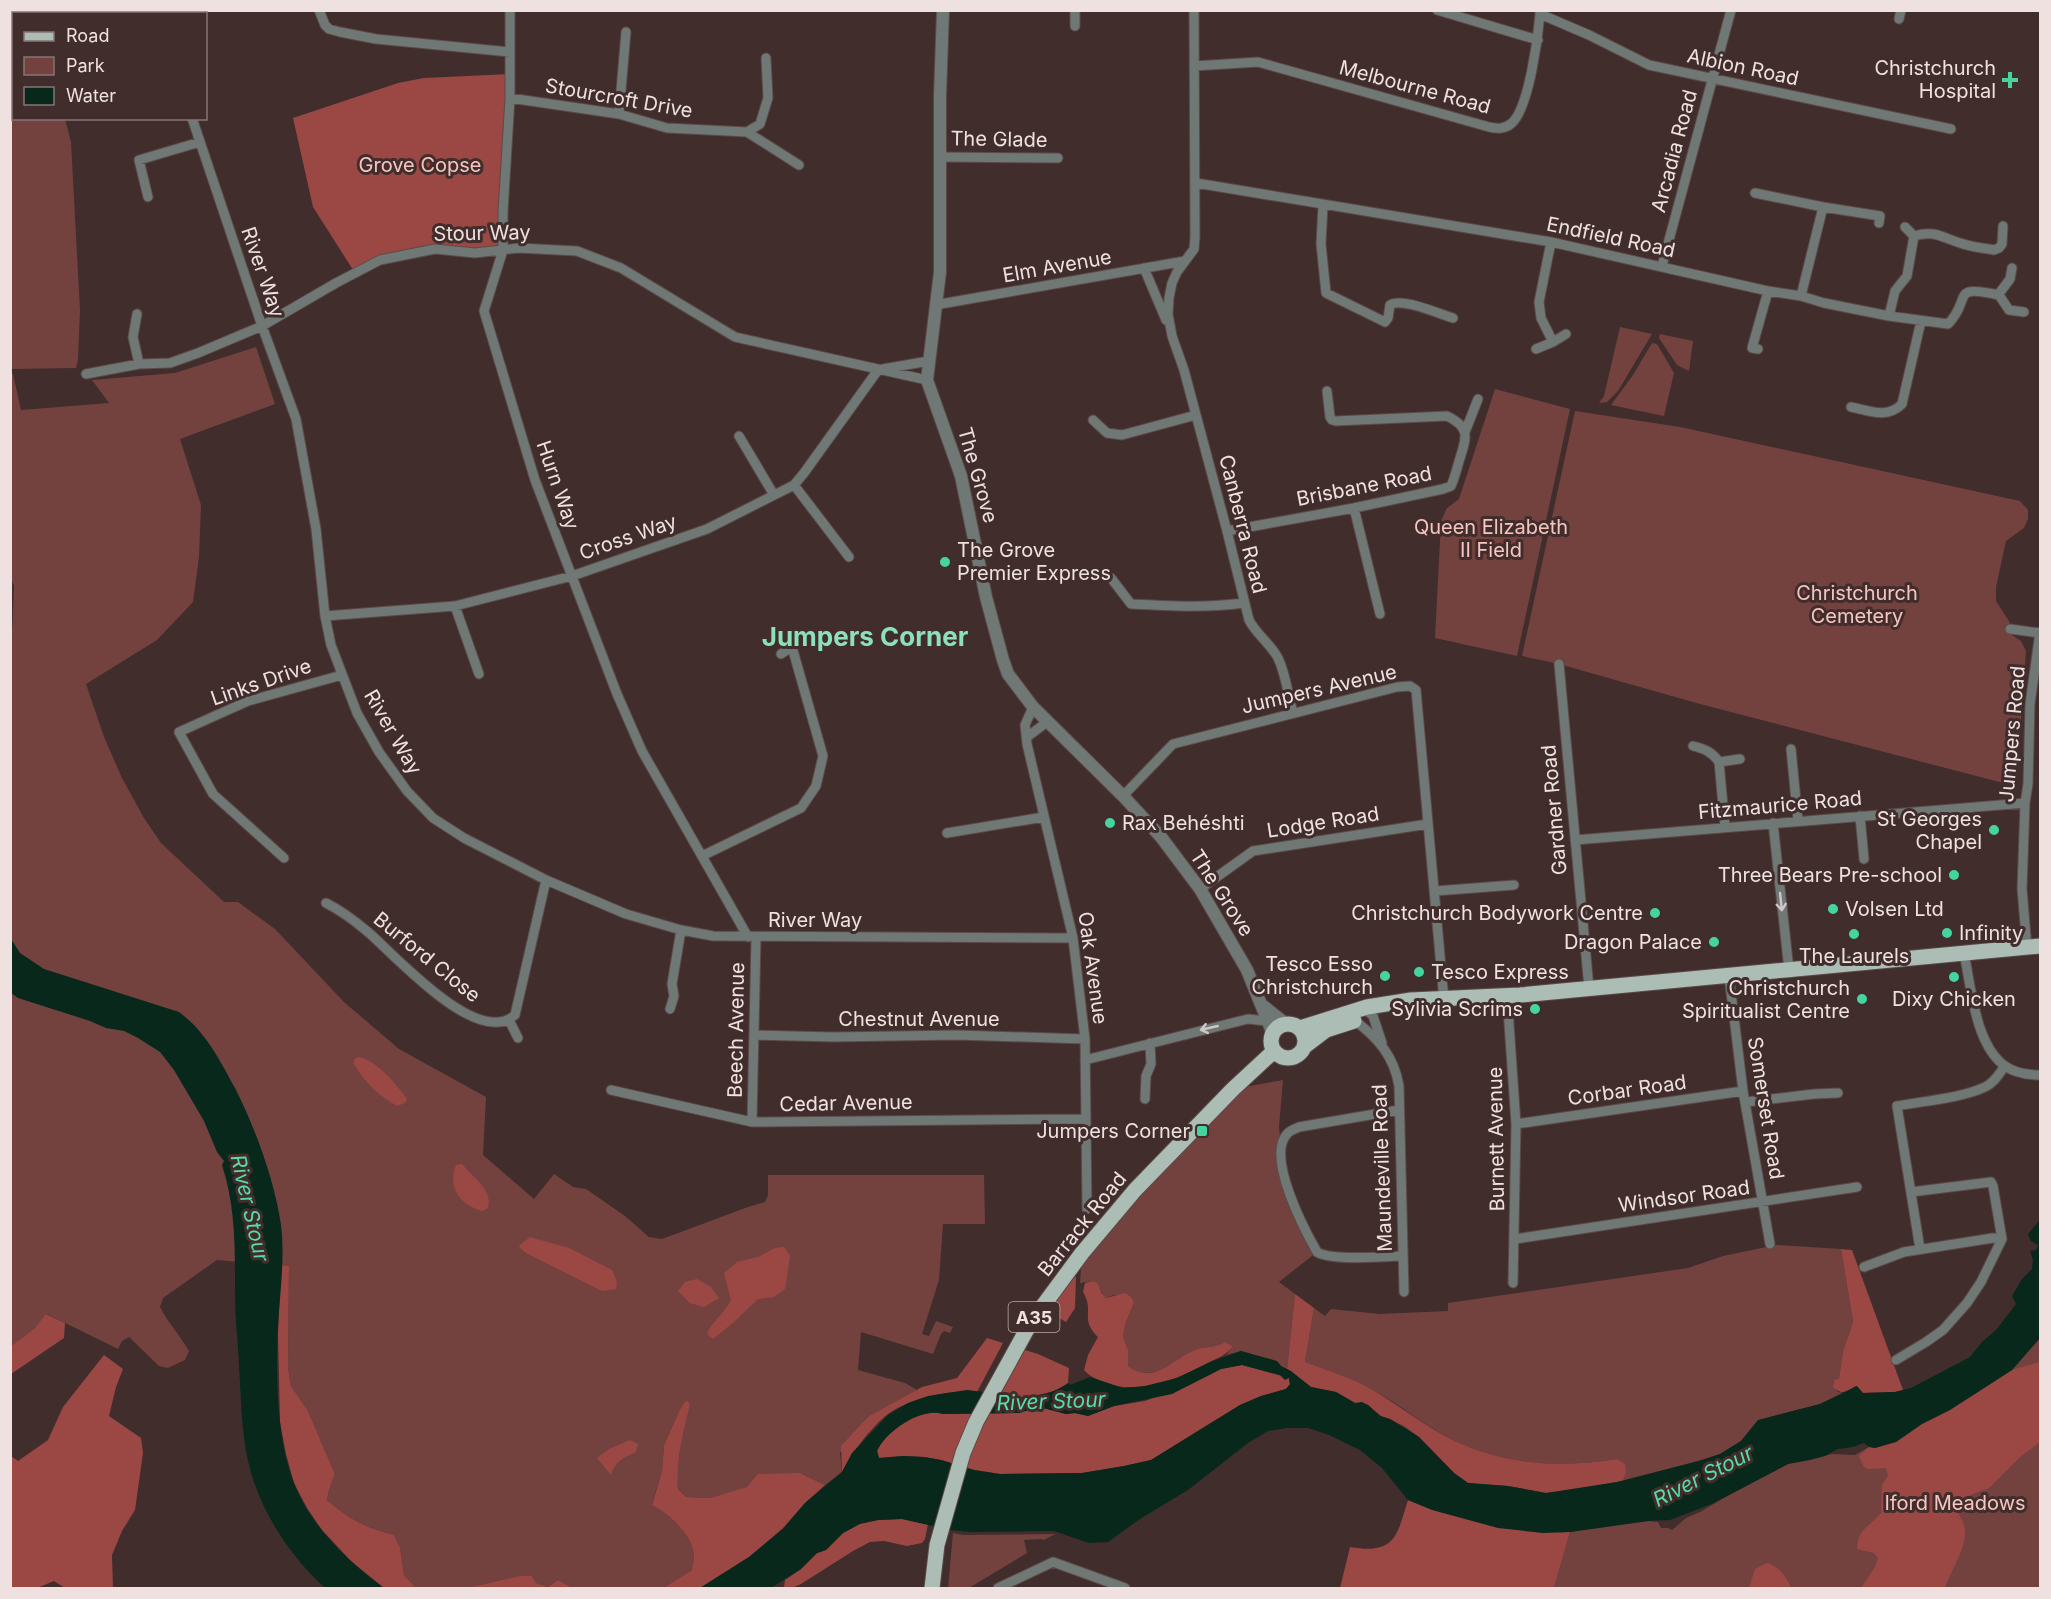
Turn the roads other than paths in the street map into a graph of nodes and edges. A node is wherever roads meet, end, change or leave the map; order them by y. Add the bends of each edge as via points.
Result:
1 (319, 10) edge
2 (510, 10) edge
3 (944, 10) edge
4 (1075, 10) edge
5 (1194, 10) edge
6 (1437, 10) edge
7 (1731, 10) edge
8 (1540, 12) edge
9 (1075, 26) dead end
10 (626, 32) dead end
11 (1538, 40) junction
12 (510, 52) junction
13 (766, 58) dead end
14 (1194, 66) junction
15 (1712, 79) junction
16 (510, 98) junction
17 (619, 114) junction
18 (193, 120) edge
19 (1951, 129) dead end
20 (747, 132) junction
21 (200, 142) junction
22 (940, 157) junction
23 (1058, 158) dead end
24 (799, 165) dead end
25 (1196, 183) junction
26 (1755, 193) dead end
27 (148, 197) dead end
28 (1323, 205) junction
29 (1823, 207) junction
30 (1879, 223) dead end
31 (2003, 226) dead end
32 (1905, 227) dead end
33 (1914, 236) junction
34 (1551, 242) junction
35 (503, 250) junction
36 (1185, 261) junction
37 (1662, 266) junction
38 (1144, 268) junction
39 (2012, 268) dead end
40 (1768, 291) junction
41 (1998, 295) junction
42 (1801, 296) junction
43 (936, 305) junction
44 (2024, 312) dead end
45 (137, 314) dead end
46 (1889, 316) junction
47 (1453, 318) dead end
48 (1921, 321) junction
49 (262, 326) junction
50 (1566, 334) dead end
51 (1172, 336) junction
52 (1553, 342) junction
53 (1741, 347) dead end
54 (1536, 349) dead end
55 (929, 361) junction
56 (140, 364) junction
57 (878, 370) junction
58 (86, 374) dead end
59 (927, 380) junction
60 (1327, 391) dead end
61 (1478, 399) dead end
62 (1851, 407) dead end
63 (1196, 415) junction
64 (1093, 420) dead end
65 (1465, 432) junction
66 (739, 436) dead end
67 (794, 485) junction
68 (774, 495) junction
69 (1354, 508) junction
70 (1227, 531) junction
71 (849, 557) dead end
72 (572, 576) junction
73 (1111, 578) dead end
74 (1244, 603) junction
75 (455, 606) junction
76 (1380, 614) dead end
77 (325, 616) junction
78 (2010, 629) dead end
79 (2040, 633) edge
80 (809, 635) dead end
81 (792, 647) junction
82 (781, 654) dead end
83 (1558, 664) dead end
84 (479, 674) dead end
85 (342, 675) junction
86 (1033, 707) junction
87 (1293, 713) junction
88 (1047, 722) junction
89 (1027, 737) junction
90 (1693, 746) dead end
91 (1791, 749) dead end
92 (1740, 759) dead end
93 (1719, 762) junction
94 (1122, 796) junction
95 (2025, 803) junction
96 (1860, 816) junction
97 (1044, 817) junction
98 (1798, 821) junction
99 (1773, 823) junction
100 (1428, 824) junction
101 (1725, 827) junction
102 (946, 833) dead end
103 (1575, 840) junction
104 (702, 856) junction
105 (284, 858) dead end
106 (1864, 860) dead end
107 (546, 880) junction
108 (1514, 885) dead end
109 (1200, 890) junction
110 (1435, 891) junction
111 (326, 903) dead end
112 (681, 930) junction
113 (752, 938) junction
114 (1073, 938) junction
115 (2034, 947) edge
116 (1964, 953) junction
117 (1789, 970) junction
118 (1729, 976) junction
119 (1589, 988) junction
120 (1507, 995) junction
121 (1444, 1000) junction
122 (1262, 1005) junction
123 (670, 1009) dead end
124 (1364, 1015) junction
125 (509, 1020) junction
126 (1293, 1026) junction
127 (1270, 1027) junction
128 (753, 1035) junction
129 (518, 1038) dead end
130 (1085, 1039) junction
131 (1150, 1043) junction
132 (1305, 1046) junction
133 (1383, 1046) junction
134 (1274, 1051) junction
135 (1085, 1060) junction
136 (2005, 1066) junction
137 (2040, 1075) edge
138 (611, 1090) dead end
139 (1743, 1091) junction
140 (1838, 1093) dead end
141 (1145, 1100) dead end
142 (1746, 1102) junction
143 (1399, 1110) junction
144 (1085, 1119) junction
145 (752, 1122) junction
146 (1516, 1124) junction
147 (1857, 1188) dead end
148 (1911, 1192) junction
149 (1763, 1202) junction
150 (1087, 1209) dead end
151 (1515, 1239) junction
152 (2002, 1239) junction
153 (1770, 1244) dead end
154 (1920, 1249) junction
155 (1402, 1256) junction
156 (1864, 1267) dead end
157 (1513, 1282) dead end
158 (1404, 1292) dead end
159 (1896, 1360) dead end
160 (932, 1588) edge
161 (998, 1588) edge
162 (1125, 1588) edge

1 - 12 street via 325,25 340,33
2 - 12 street, Hurn Way
3 - 22 street, The Grove
4 - 9 street
5 - 14 street, Canberra Road
6 - 11 street
7 - 15 street, Arcadia Road
8 - 11 street, Melbourne Road
8 - 15 street, Albion Road via 1649,65
10 - 17 street
11 - 14 street, Melbourne Road via 1519,114 1501,129 1258,62
12 - 16 street, Hurn Way
13 - 20 street via 768,98 760,124
14 - 25 street, Canberra Road
15 - 19 street, Albion Road
15 - 37 street, Arcadia Road
16 - 17 street, Stourcroft Drive
16 - 35 street, Hurn Way
17 - 20 street, Stourcroft Drive via 667,128
18 - 21 street, River Way
20 - 24 street
21 - 27 street via 139,160
21 - 49 street, River Way
22 - 23 street, The Glade
22 - 43 street, The Grove via 940,272
25 - 28 street, Endfield Road
25 - 36 street, Canberra Road via 1194,249
26 - 29 street
28 - 34 street, Endfield Road
28 - 47 street via 1321,244 1326,293 1385,322 1390,305 1395,302
29 - 30 street via 1880,216
29 - 42 street
31 - 33 street via 2002,244 1994,250 1939,234 1926,232
32 - 33 street
33 - 46 street via 1907,276 1895,291
34 - 37 street, Endfield Road
34 - 52 street via 1539,311
35 - 49 street, Stour Way via 475,253 435,249 380,261
35 - 57 street, Stour Way via 577,251 621,268 735,337
35 - 72 street, Hurn Way via 484,311 535,480
36 - 38 street, Elm Avenue
36 - 51 street, Canberra Road via 1168,298
37 - 40 street, Endfield Road
38 - 43 street, Elm Avenue
38 - 51 street, Canberra Road
39 - 41 street via 2010,279
40 - 42 street, Endfield Road
40 - 53 street via 1755,348
41 - 44 street, Endfield Road via 2009,310
41 - 48 street, Endfield Road via 1969,291 1948,324
42 - 46 street, Endfield Road
43 - 55 street, The Grove
45 - 56 street via 133,337
46 - 48 street, Endfield Road
48 - 62 street via 1902,404 1896,411 1884,414
49 - 56 street, Stour Way via 170,363
49 - 77 street, River Way via 296,419 316,529
50 - 52 street
51 - 63 street, Canberra Road
52 - 54 street
55 - 57 street, Stour Way
55 - 59 street, The Grove
56 - 58 street, Stour Way
57 - 59 street, Stour Way
57 - 67 street, Cross Way
59 - 86 street, The Grove via 961,476 1003,660 1008,674
60 - 65 street via 1332,420 1447,416 1463,426
61 - 65 street, Brisbane Road
63 - 64 street via 1122,435 1107,433
63 - 70 street, Canberra Road
65 - 69 street, Brisbane Road via 1451,486
66 - 68 street
67 - 68 street, Cross Way
67 - 71 street
68 - 72 street, Cross Way via 706,529
69 - 70 street, Brisbane Road
69 - 76 street
70 - 74 street, Canberra Road
72 - 75 street, Cross Way
72 - 104 street, Hurn Way via 642,751
73 - 74 street via 1128,608
74 - 87 street, Canberra Road via 1255,631 1279,661
75 - 77 street, Cross Way
75 - 84 street
77 - 85 street, River Way
78 - 79 street
79 - 95 street, Jumpers Road via 2030,704
80 - 81 street
81 - 82 street
81 - 104 street via 823,756 816,786 801,808
83 - 103 street, Gardner Road
85 - 105 street, Links Drive via 248,701 179,732 213,794
85 - 107 street, River Way via 379,752 407,791 433,818
86 - 88 street, The Grove
86 - 89 street, Oak Avenue via 1025,725
87 - 94 street, Jumpers Avenue via 1173,744
87 - 100 street, Jumpers Avenue via 1397,687 1410,686 1416,690
88 - 89 street
88 - 94 street, The Grove
89 - 97 street, Oak Avenue
90 - 93 street via 1714,754
91 - 98 street
92 - 93 street
93 - 101 street
94 - 109 street, The Grove via 1161,837
95 - 96 street, Fitzmaurice Road
95 - 115 street, Jumpers Road via 2022,889
96 - 98 street, Fitzmaurice Road
96 - 106 street
97 - 102 street
97 - 114 street, Oak Avenue
98 - 99 street, Fitzmaurice Road
99 - 101 street, Fitzmaurice Road
99 -> 117 street
100 - 109 street, Lodge Road via 1253,851
100 - 110 street, Jumpers Avenue
101 - 103 street, Fitzmaurice Road
103 - 119 street, Gardner Road
104 - 113 street, Hurn Way
107 - 112 street, River Way via 626,914
107 - 125 street via 515,1015
108 - 110 street
109 - 122 street, The Grove via 1247,970
110 - 121 street, Jumpers Avenue
111 - 125 street, Burford Close via 351,918 452,1005 484,1022
112 - 113 street, River Way
112 - 123 street
113 - 114 street, River Way
113 - 128 street, Beech Avenue
114 - 130 street, Oak Avenue
115 - 116 main road
116 - 117 main road
116 - 136 street via 1980,1031
117 - 118 main road
118 - 119 main road
118 - 139 street, Somerset Road
119 - 120 main road
120 - 121 main road
120 - 146 street, Burnett Avenue
121 - 124 main road
122 - 126 street, The Grove
122 - 127 street, The Grove
124 - 126 main road
124 - 132 main road via 1326,1030
124 - 133 street, Maundeville Road
124 - 133 street, Maundeville Road
125 - 129 street
126 - 127 main road
126 - 132 main road via 1305,1036
127 -> 131 street via 1248,1019
127 - 134 main road
128 - 130 street, Chestnut Avenue
128 - 145 street, Beech Avenue
130 - 135 street, Oak Avenue
131 - 135 street
131 - 141 street
132 - 134 main road via 1292,1058
133 - 143 street, Maundeville Road via 1397,1073
134 - 160 main road, Barrack Road / A35 via 1135,1190 1031,1322 963,1453 937,1545
135 - 144 street, Oak Avenue
136 - 137 street
136 - 148 street via 1987,1086 1897,1106
138 - 145 street, Cedar Avenue
139 - 142 street, Somerset Road
139 - 146 street, Corbar Road
140 - 142 street
142 - 149 street, Somerset Road
143 - 155 street, Maundeville Road
143 - 155 street via 1299,1127 1287,1133 1281,1156 1287,1188 1317,1252
144 - 145 street, Cedar Avenue
144 - 150 street, Oak Avenue
146 - 151 street, Burnett Avenue
147 - 149 street, Windsor Road
148 - 152 street via 1990,1182
148 - 154 street
149 - 151 street, Windsor Road
149 - 153 street, Somerset Road
151 - 157 street, Burnett Avenue
152 - 154 street
152 - 159 street via 1981,1282 1955,1318
154 - 156 street
155 - 158 street, Maundeville Road
161 - 162 street via 1053,1563

